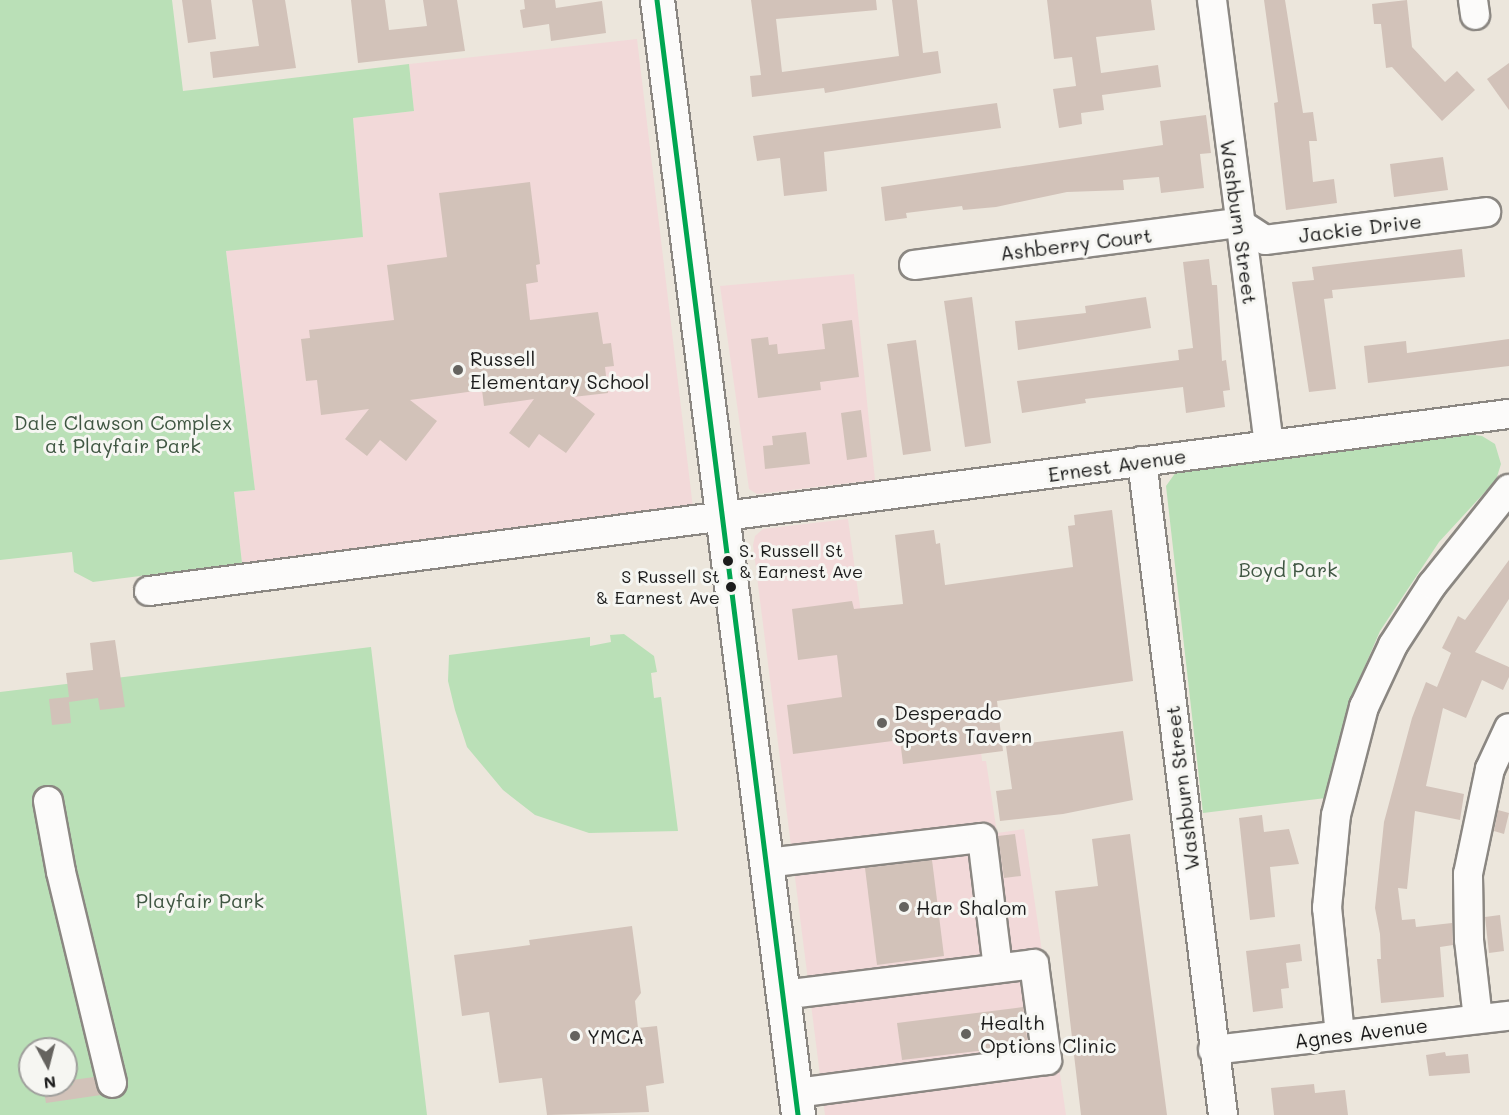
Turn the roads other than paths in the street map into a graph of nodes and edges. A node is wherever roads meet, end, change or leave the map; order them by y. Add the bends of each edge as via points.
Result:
1 (657, 0) edge
2 (1212, 0) edge
3 (1486, 213) dead end
4 (1239, 223) junction
5 (914, 265) dead end
6 (1509, 414) edge
7 (1269, 443) junction
8 (1142, 461) junction
9 (1509, 489) edge
10 (724, 518) junction
11 (149, 591) dead end
12 (1509, 728) edge
13 (48, 801) dead end
14 (766, 863) junction
15 (998, 968) junction
16 (783, 995) junction
17 (1509, 1016) edge
18 (1478, 1019) junction
19 (1340, 1035) junction
20 (1213, 1050) junction
21 (112, 1083) dead end
22 (797, 1104) edge
23 (1223, 1115) edge

1 - 10 main road
2 - 4 street, Washburn Street
3 - 4 street, Jackie Drive via 1265,240
4 - 5 street, Ashberry Court
4 - 7 street, Washburn Street
6 - 7 street, Ernest Avenue
7 - 8 street, Ernest Avenue
8 - 10 street, Ernest Avenue
8 - 20 street, Washburn Street
9 - 19 street via 1432,585 1392,645 1364,707 1336,816 1327,908
10 - 11 street, Ernest Avenue
10 - 14 main road
12 - 18 street via 1490,769 1468,874 1469,940
13 - 21 street via 61,872
14 - 15 street via 982,838
14 - 16 main road
15 - 16 street
15 - 22 street via 1034,964 1047,1060
16 - 22 main road
17 - 18 street, Agnes Avenue
18 - 19 street, Agnes Avenue
19 - 20 street, Agnes Avenue
20 - 23 street, Washburn Street

